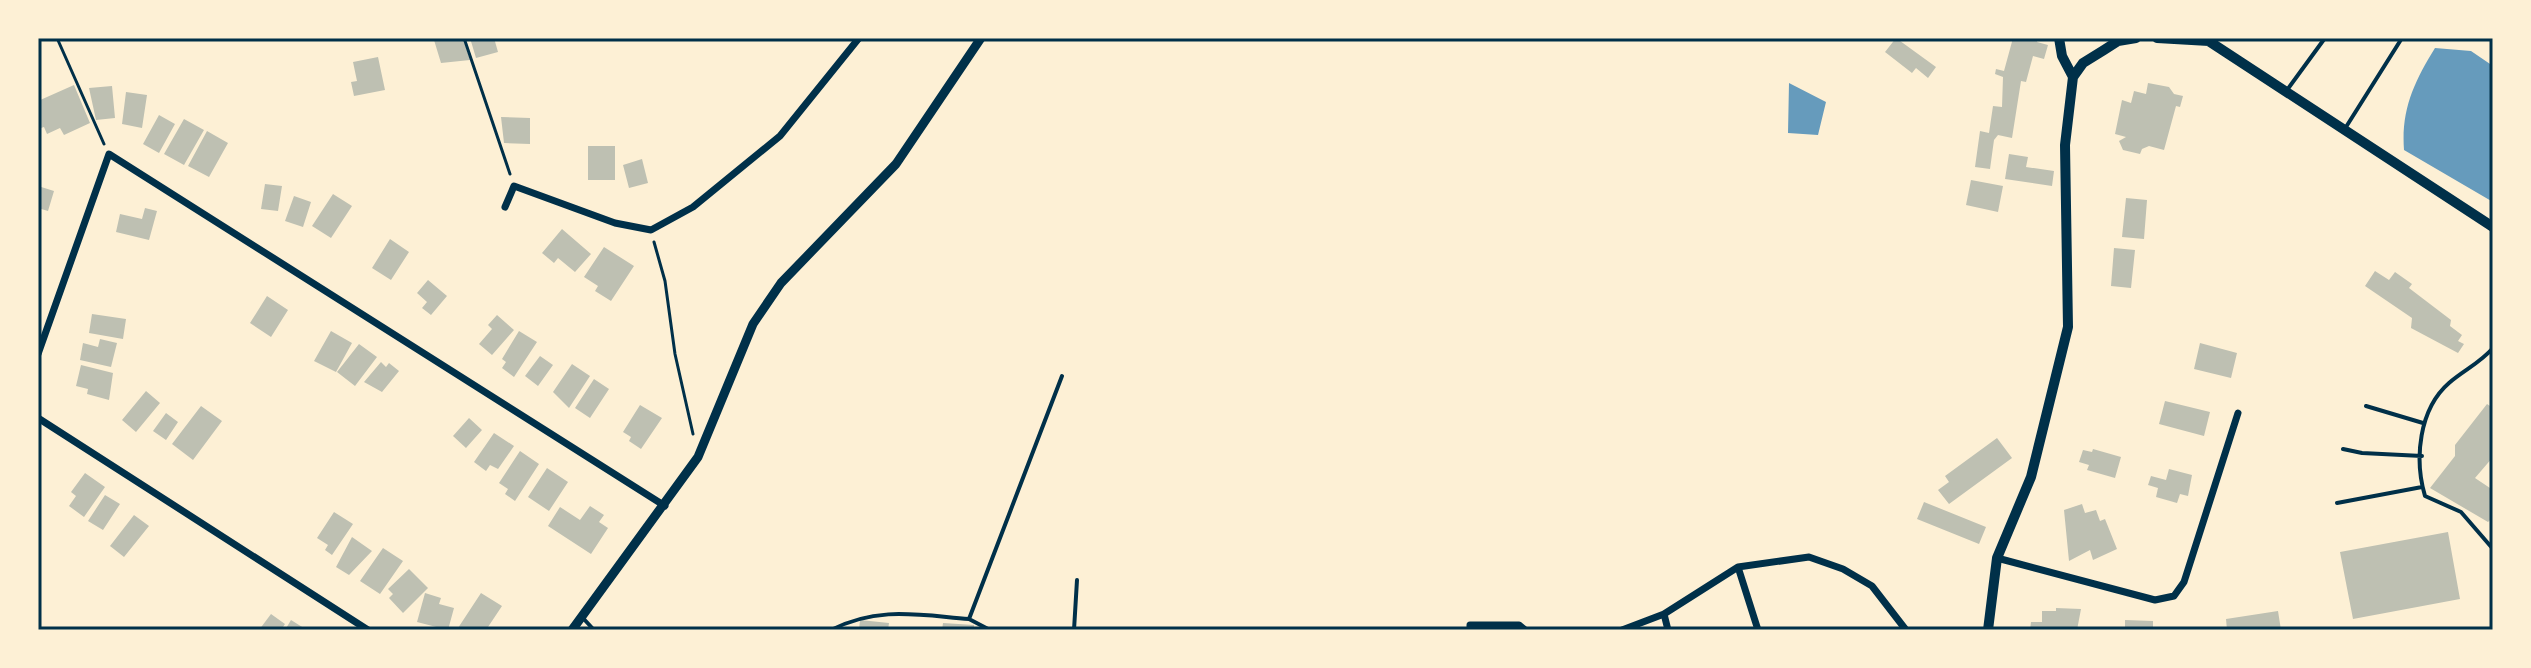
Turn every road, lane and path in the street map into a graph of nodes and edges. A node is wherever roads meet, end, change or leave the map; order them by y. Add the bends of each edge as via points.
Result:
1 (57, 38) edge
2 (464, 38) edge
3 (859, 38) edge
4 (981, 38) edge
5 (2059, 38) edge
6 (2136, 38) edge
7 (2157, 38) edge
8 (2325, 38) edge
9 (2402, 38) edge
10 (2207, 40) edge
11 (2073, 77) junction
12 (2287, 90) junction
13 (2345, 128) junction
14 (109, 154) junction
15 (514, 186) junction
16 (505, 207) dead end
17 (2493, 227) edge
18 (651, 230) junction
19 (2493, 348) edge
20 (38, 354) edge
21 (1062, 376) dead end
22 (2366, 406) dead end
23 (2238, 413) dead end
24 (38, 418) edge
25 (2423, 423) junction
26 (2343, 449) dead end
27 (2422, 456) junction
28 (698, 457) junction
29 (2422, 487) junction
30 (2337, 503) dead end
31 (665, 506) junction
32 (2493, 549) edge
33 (1997, 558) junction
34 (1738, 567) junction
35 (1077, 580) dead end
36 (1664, 614) junction
37 (580, 616) junction
38 (969, 619) junction
39 (368, 630) edge
40 (572, 630) edge
41 (594, 630) edge
42 (831, 630) edge
43 (990, 630) edge
44 (1074, 630) edge
45 (1470, 630) edge
46 (1525, 630) edge
47 (1622, 630) edge
48 (1668, 630) edge
49 (1758, 630) edge
50 (1906, 630) edge
51 (1988, 630) edge

1 - 14 path
2 - 15 path
3 - 18 street via 780,136 693,207
4 - 28 street via 896,164 781,283 760,314
5 - 11 main road
6 - 11 main road via 2118,41 2083,63
7 - 10 main road
8 - 12 lane
9 - 13 lane
10 - 12 main road
11 - 33 main road via 2065,145 2068,327 2031,477
12 - 13 main road
13 - 17 main road
14 - 20 street
14 - 31 street
15 - 16 street
15 - 18 street via 615,223
18 - 28 path
19 - 25 lane via 2448,384
21 - 38 lane
22 - 25 lane
23 - 33 street via 2184,582 2174,596 2155,600
24 - 39 street
25 - 27 lane
26 - 27 lane
27 - 29 lane
28 - 31 street
29 - 30 lane
29 - 32 lane via 2425,496 2461,512
31 - 37 street
33 - 51 main road
34 - 36 street
34 - 49 street
34 - 50 street via 1809,557 1843,569 1872,586
35 - 44 lane
36 - 47 street
36 - 48 street
37 - 40 street
37 - 41 lane
38 - 42 lane via 879,614 858,616
38 - 43 lane
45 - 46 street via 1470,625 1519,625

